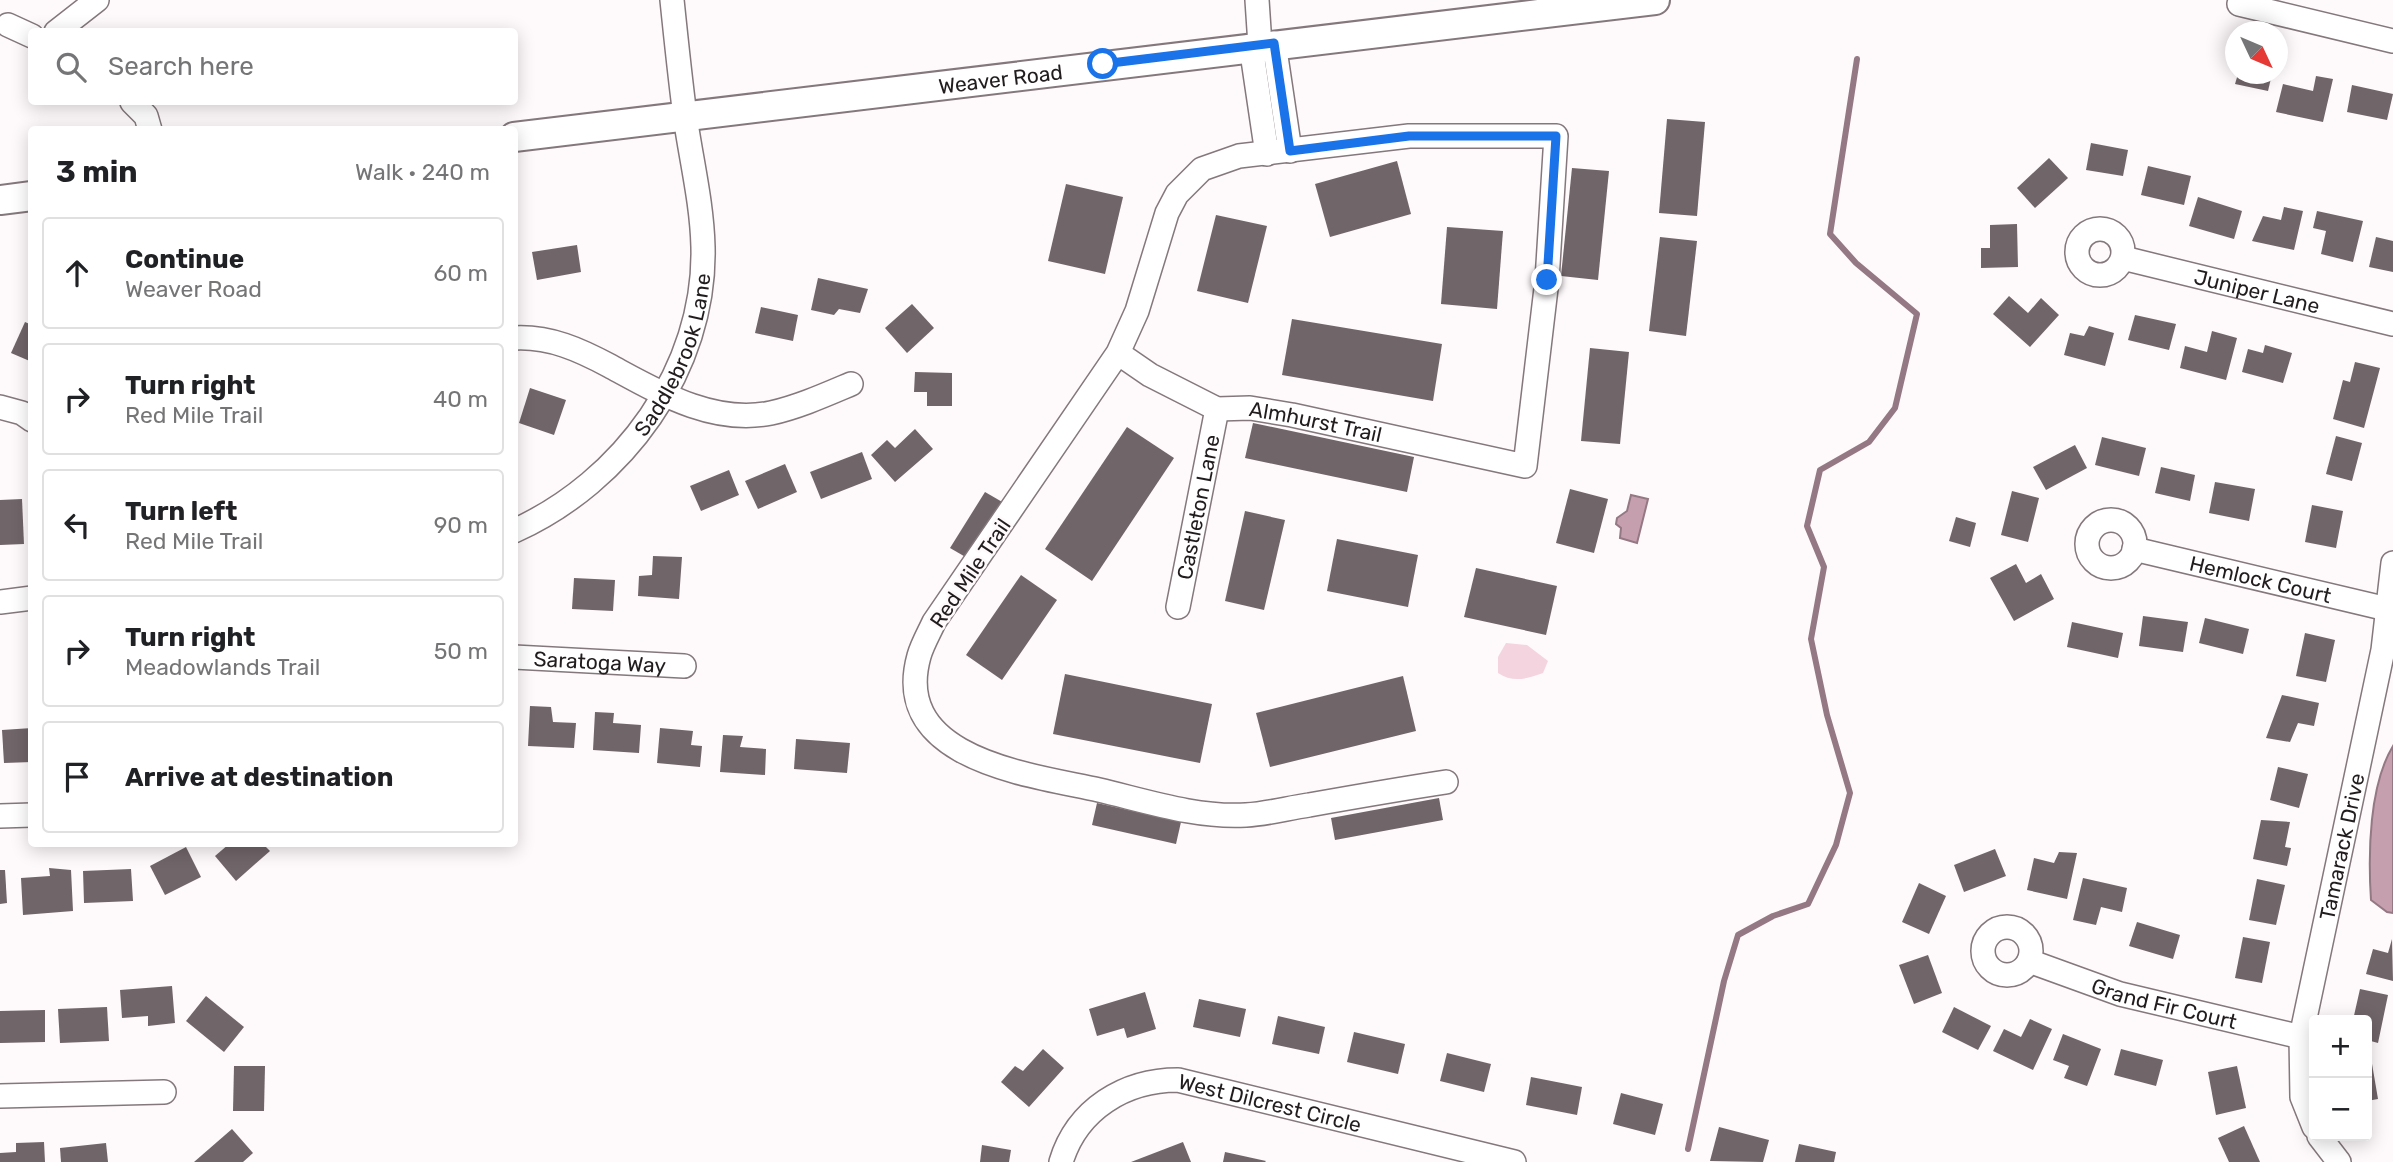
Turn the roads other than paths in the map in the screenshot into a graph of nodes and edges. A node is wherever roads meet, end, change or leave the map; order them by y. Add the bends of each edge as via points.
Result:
1 (97, 0) edge
2 (672, 0) edge
3 (1257, 0) edge
4 (1655, 0) edge
5 (2239, 4) dead end
6 (8, 25) dead end
7 (61, 28) edge
8 (28, 34) edge
9 (2393, 41) edge
10 (1262, 45) junction
11 (135, 105) edge
12 (685, 116) junction
13 (149, 126) edge
14 (518, 137) edge
15 (1290, 151) junction
16 (1267, 154) junction
17 (28, 196) edge
18 (0, 200) edge
19 (2123, 258) dead end
20 (2393, 324) edge
21 (518, 338) edge
22 (1118, 353) junction
23 (851, 384) dead end
24 (664, 395) junction
25 (0, 407) edge
26 (1217, 409) junction
27 (28, 417) edge
28 (1525, 466) joint
29 (518, 529) edge
30 (2134, 549) dead end
31 (2393, 564) edge
32 (28, 598) edge
33 (0, 602) edge
34 (1178, 607) dead end
35 (2387, 609) junction
36 (518, 657) edge
37 (684, 666) dead end
38 (1446, 782) dead end
39 (28, 815) edge
40 (0, 816) edge
41 (2029, 961) dead end
42 (2301, 1037) junction
43 (164, 1092) dead end
44 (0, 1096) edge
45 (2309, 1114) edge
46 (2323, 1141) edge
47 (1061, 1162) edge
48 (1514, 1162) edge
49 (2339, 1162) edge

1 - 7 street
2 - 12 street, Saddlebrook Lane
3 - 10 street
4 - 10 main road, Weaver Road
5 - 9 street
6 - 8 street
10 - 12 main road, Weaver Road
10 - 15 street
10 - 16 street
11 - 13 street
12 - 14 main road, Weaver Road
12 - 24 street, Saddlebrook Lane via 702,221 702,276 688,341
15 - 16 street, Red Mile Trail
15 - 28 street, Red Mile Trail via 1409,136 1556,136 1547,280
16 - 22 street, Red Mile Trail via 1223,159 1202,169 1177,194
17 - 18 main road
19 - 20 street, Juniper Lane
21 - 24 street via 565,344
22 - 26 street, Almhurst Trail
22 - 38 street, Red Mile Trail via 934,622 916,670 920,701 933,728 964,755 1008,770 1226,815 1247,816
23 - 24 street via 767,414 716,412
24 - 29 street, Saddlebrook Lane via 639,435 593,481
25 - 27 street
26 - 28 street, Almhurst Trail via 1250,408 1292,415
26 - 34 street, Castleton Lane
30 - 35 street, Hemlock Court
31 - 35 street, Tamarack Drive
32 - 33 street
35 - 42 street, Tamarack Drive via 2383,650
36 - 37 street, Saratoga Way
39 - 40 street
41 - 42 street, Grand Fir Court via 2130,997
42 - 45 street, Tamarack Drive via 2302,1097
43 - 44 street
46 - 49 street
47 - 48 street, West Dilcrest Circle via 1076,1129 1105,1100 1123,1090 1178,1080

